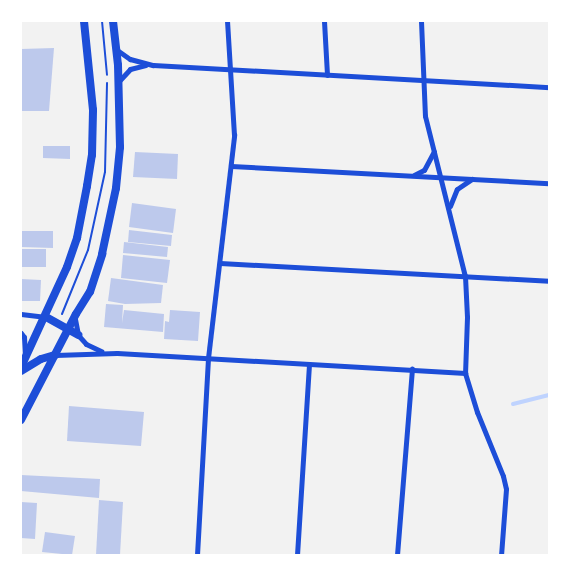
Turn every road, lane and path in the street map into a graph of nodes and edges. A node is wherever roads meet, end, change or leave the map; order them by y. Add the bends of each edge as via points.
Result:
1 (84, 21) edge
2 (113, 21) edge
3 (227, 21) edge
4 (324, 21) edge
5 (421, 21) edge
6 (116, 49) junction
7 (153, 65) junction
8 (231, 70) junction
9 (327, 75) junction
10 (424, 81) junction
11 (119, 82) junction
12 (549, 87) edge
13 (434, 150) junction
14 (231, 166) junction
15 (414, 175) junction
16 (442, 177) junction
17 (472, 178) junction
18 (549, 183) edge
19 (449, 210) junction
20 (220, 263) junction
21 (465, 276) junction
22 (549, 281) edge
23 (21, 314) edge
24 (76, 314) junction
25 (46, 317) junction
26 (68, 329) junction
27 (21, 333) edge
28 (78, 335) junction
29 (117, 353) junction
30 (55, 355) junction
31 (208, 358) junction
32 (309, 364) junction
33 (22, 366) edge
34 (412, 369) junction
35 (465, 373) junction
36 (21, 420) edge
37 (197, 555) edge
38 (297, 555) edge
39 (397, 555) edge
40 (501, 555) edge

1 - 25 main road via 93,110 92,155 77,238
2 - 6 main road
3 - 8 street
4 - 9 street
5 - 10 street
6 - 7 street via 130,59
6 - 11 main road
7 - 8 street
7 - 11 street via 130,69
8 - 9 street
8 - 14 street
9 - 10 street
10 - 12 street
10 - 13 street via 424,116
11 - 24 main road via 116,188 90,292
13 - 15 street via 424,170
13 - 16 street
14 - 15 street
14 - 20 street
15 - 16 street
16 - 17 street
16 - 19 street
17 - 18 street
17 - 19 street via 457,189
19 - 21 street
20 - 21 street
20 - 31 street
21 - 22 street
21 - 35 street
23 - 25 street
24 - 26 main road
24 - 28 street
25 - 26 main road
25 - 33 main road
26 - 28 main road
26 - 30 main road
27 - 33 street
28 - 29 street via 97,350
29 - 30 street
29 - 31 street
30 - 33 main road
30 - 36 main road
31 - 32 street
31 - 37 street
32 - 34 street
32 - 38 street
34 - 35 street
34 - 39 street
35 - 40 street via 506,489

